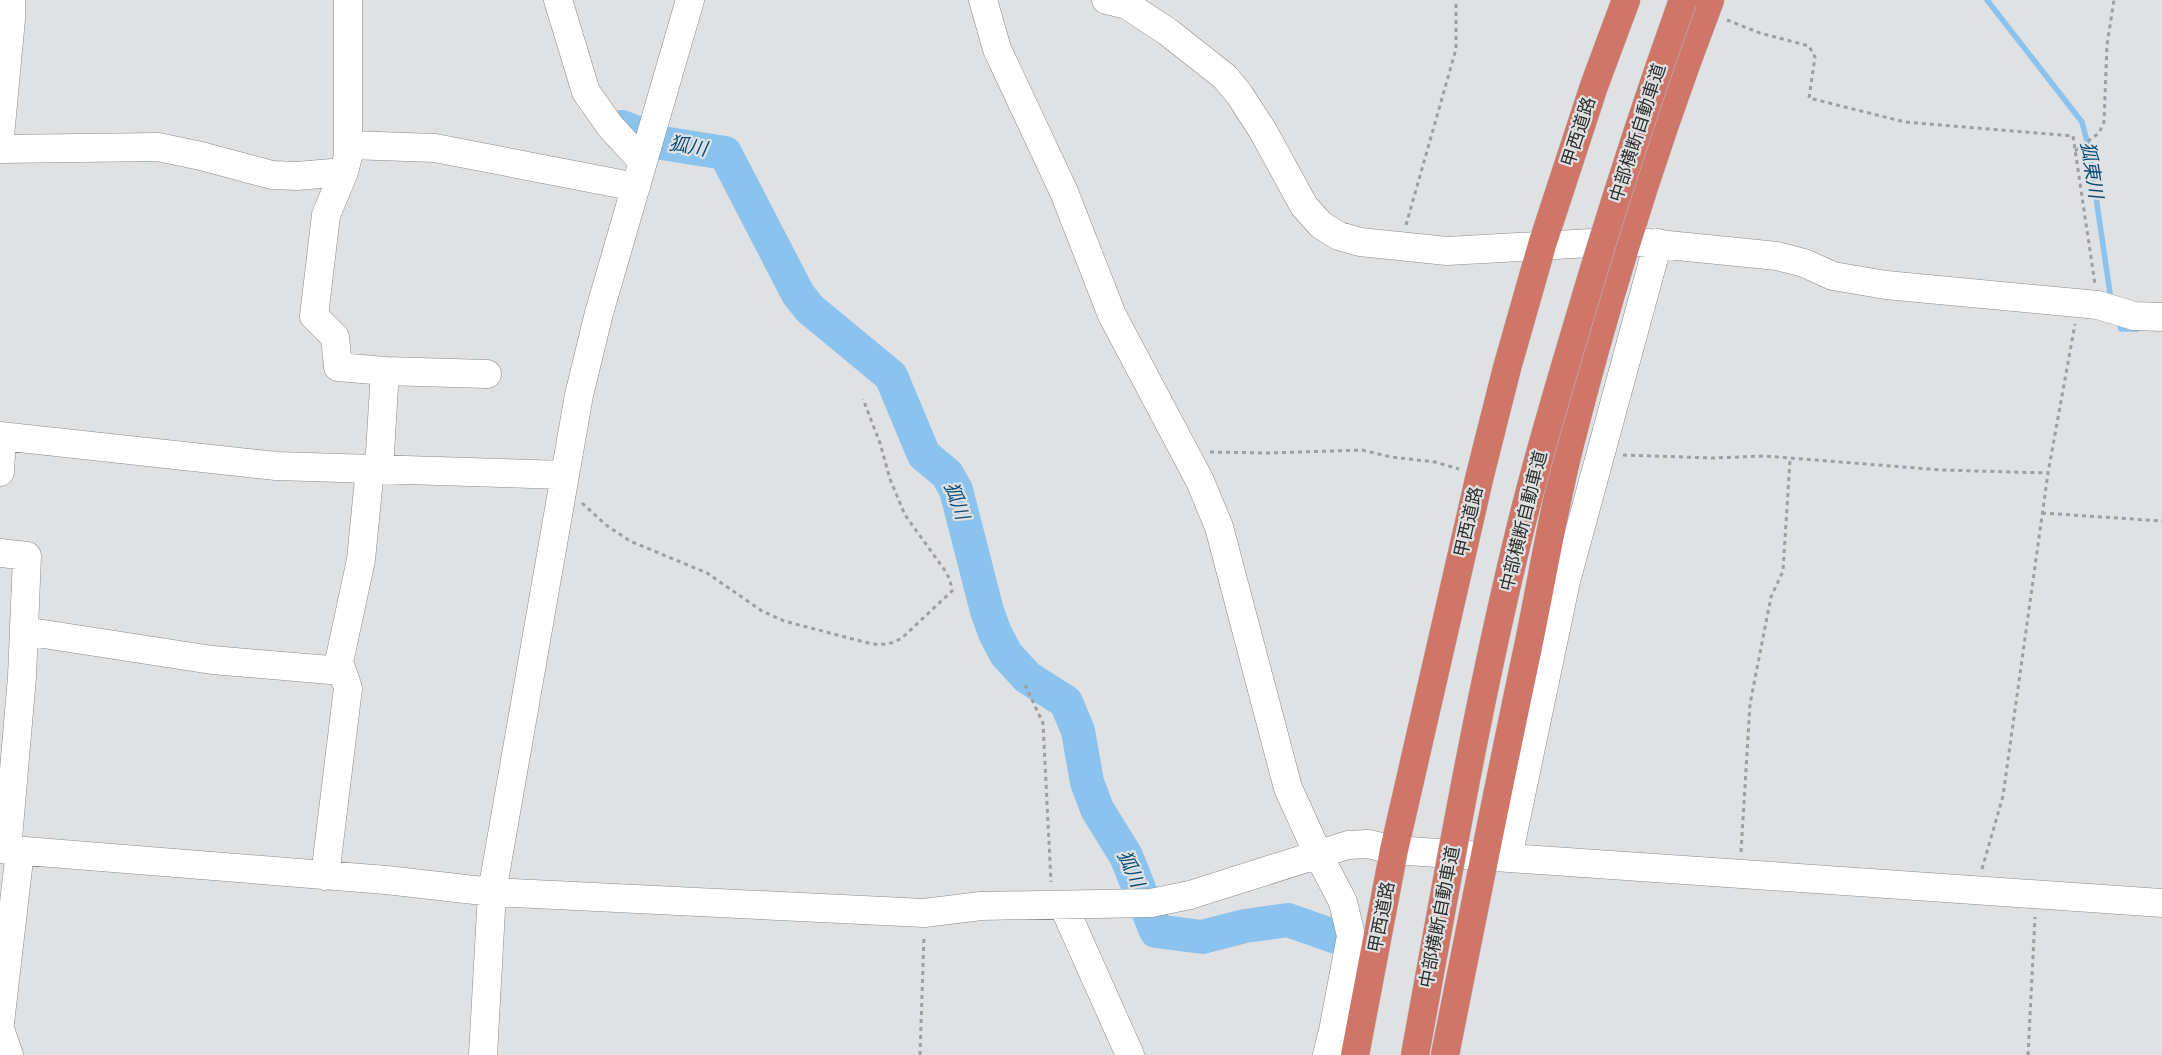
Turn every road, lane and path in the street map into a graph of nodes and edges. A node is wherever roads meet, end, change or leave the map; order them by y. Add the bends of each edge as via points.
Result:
1 (11, 0) edge
2 (348, 0) edge
3 (558, 0) edge
4 (690, 0) edge
5 (983, 0) edge
6 (1106, 0) edge
7 (1456, 0) edge
8 (1626, 0) edge
9 (2114, 0) edge
10 (1700, 4) edge
11 (0, 136) edge
12 (349, 145) junction
13 (0, 149) edge
14 (2075, 150) junction
15 (641, 170) junction
16 (344, 172) junction
17 (1628, 241) junction
18 (1658, 243) junction
19 (1542, 245) junction
20 (1400, 246) junction
21 (2094, 305) junction
22 (2162, 317) edge
23 (385, 371) junction
24 (487, 374) dead end
25 (863, 399) dead end
26 (1, 436) edge
27 (1185, 452) junction
28 (1600, 454) junction
29 (1790, 460) junction
30 (375, 469) junction
31 (0, 472) edge
32 (2048, 473) junction
33 (1480, 475) junction
34 (564, 480) junction
35 (2042, 513) junction
36 (2162, 521) edge
37 (0, 553) edge
38 (24, 631) junction
39 (342, 671) junction
40 (1025, 685) dead end
41 (9, 850) edge
42 (1394, 850) junction
43 (1318, 854) junction
44 (1496, 856) junction
45 (1739, 873) junction
46 (325, 876) junction
47 (1977, 890) junction
48 (492, 892) junction
49 (2036, 894) junction
50 (2162, 903) edge
51 (1058, 905) junction
52 (924, 913) junction
53 (0, 1023) edge
54 (0, 1029) edge
55 (8, 1055) edge
56 (483, 1055) edge
57 (920, 1055) edge
58 (1130, 1055) edge
59 (1327, 1055) edge
60 (1355, 1055) edge
61 (1414, 1055) edge
62 (1445, 1055) edge
63 (2028, 1055) edge

1 - 11 street
2 - 12 street
3 - 15 street via 586,92
4 - 15 street
5 - 27 street via 997,49 1064,192 1112,315
6 - 20 street via 1127,5 1168,32 1225,77 1263,131 1304,206 1321,225 1339,236 1360,242
7 - 20 path via 1456,49
8 - 19 highway, 甲西道路
9 - 14 path via 2104,122 2099,133
10 - 14 path via 1760,33 1809,46 1815,56 1809,98 1905,122 2073,136
10 - 17 highway
10 - 61 highway, 中部横断自動車道, bridge via 1656,76 1607,224 1519,533 1476,734
12 - 15 street via 435,148
12 - 16 street
13 - 16 street via 158,148 272,175
14 - 21 path
15 - 34 street via 599,313 579,395
16 - 23 street via 326,215 314,316 335,337 338,367
17 - 18 street
17 - 19 street
17 - 44 highway via 1569,447
18 - 21 street via 1777,256 1833,276 1886,285
18 - 28 street
19 - 20 street via 1447,251
19 - 33 highway, 甲西道路
21 - 22 street via 2134,316
21 - 32 path
23 - 24 street
23 - 30 street
25 - 34 path via 905,515 946,572 952,591 903,637 885,645 784,621 762,611 707,573 630,542 606,525
26 - 30 street via 276,466
26 - 31 street
27 - 33 path via 1362,450 1434,462
27 - 43 street via 1218,527 1288,788
28 - 29 path via 1713,458 1764,456
28 - 44 street
29 - 32 path
29 - 45 path via 1783,571 1771,597 1750,704
30 - 34 street
30 - 39 street via 361,560 339,662
32 - 35 path
33 - 42 highway, 甲西道路
34 - 48 street
35 - 36 path
35 - 47 path via 2003,796
37 - 38 street via 27,556
38 - 39 street via 212,660
38 - 41 street
39 - 46 street via 348,688
40 - 51 path via 1043,723
41 - 46 street
41 - 53 street
42 - 43 street via 1368,844 1348,845
42 - 44 street
42 - 60 highway, 甲西道路
43 - 51 street via 1208,890 1139,903
43 - 59 street via 1343,902 1351,936
44 - 45 street
44 - 62 highway
45 - 47 street
46 - 48 street
47 - 49 street
48 - 52 street
48 - 56 street
49 - 50 street
49 - 63 path
51 - 52 street via 981,906
51 - 58 street
52 - 57 path
54 - 55 street

